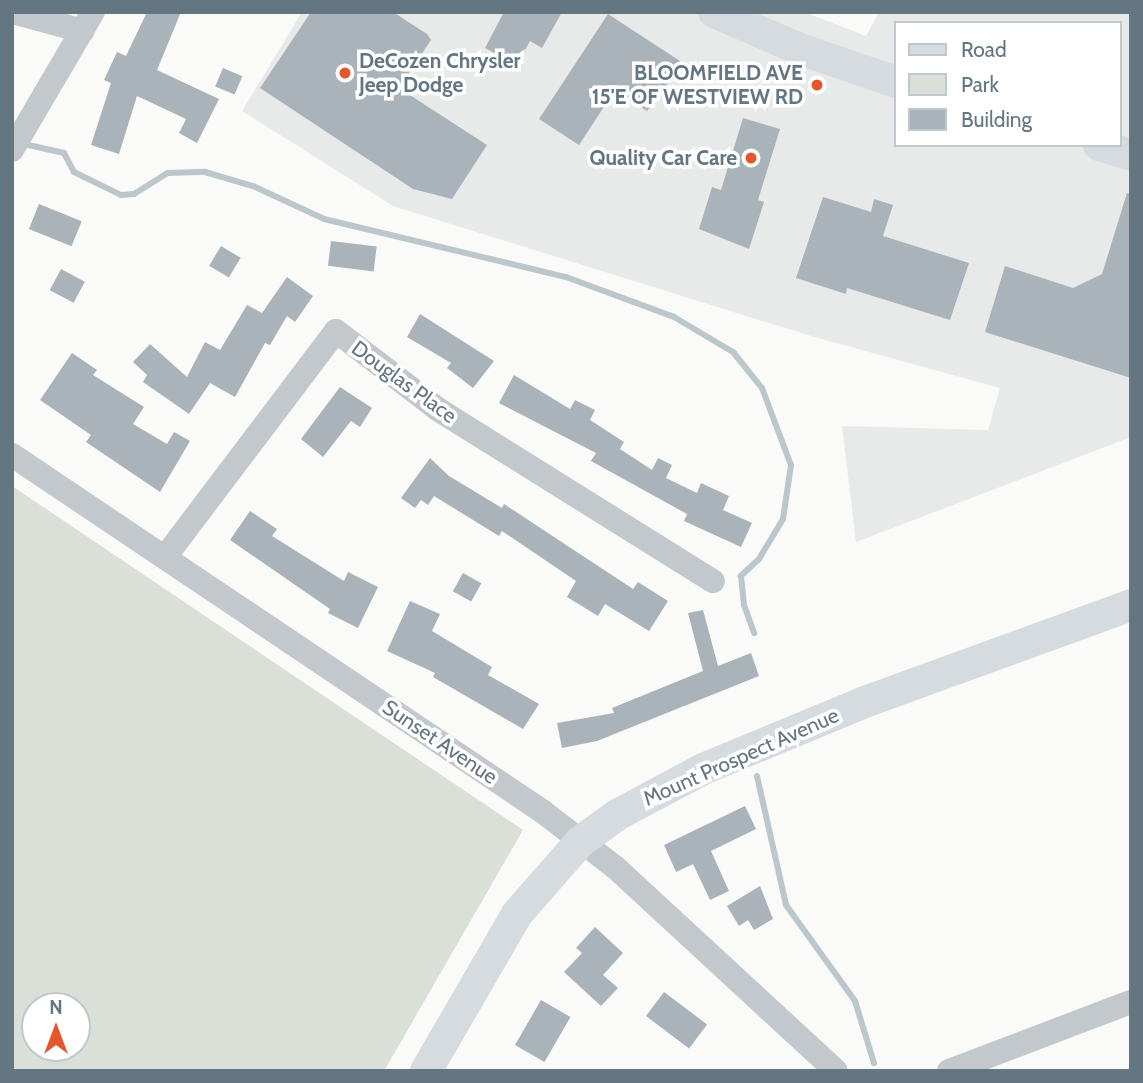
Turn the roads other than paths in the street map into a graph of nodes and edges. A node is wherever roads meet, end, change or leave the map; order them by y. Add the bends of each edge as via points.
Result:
1 (12, 12) edge
2 (714, 12) edge
3 (88, 22) edge
4 (894, 81) edge
5 (1105, 147) edge
6 (12, 150) edge
7 (1131, 155) edge
8 (12, 456) edge
9 (165, 557) junction
10 (713, 581) dead end
11 (1131, 605) edge
12 (580, 842) junction
13 (1131, 1002) edge
14 (995, 1062) edge
15 (426, 1071) edge
16 (836, 1071) edge
17 (949, 1071) edge

1 - 3 street
2 - 4 main road via 773,39
3 - 6 street
5 - 7 main road
8 - 9 street, Sunset Avenue
9 - 10 street, Douglas Place via 336,331 439,410
9 - 12 street, Sunset Avenue via 542,811
11 - 12 main road, Mount Prospect Avenue via 862,703 703,769 617,815
12 - 15 main road, Mount Prospect Avenue via 517,914
12 - 16 street, Sunset Avenue via 616,868
13 - 14 street
14 - 17 street

